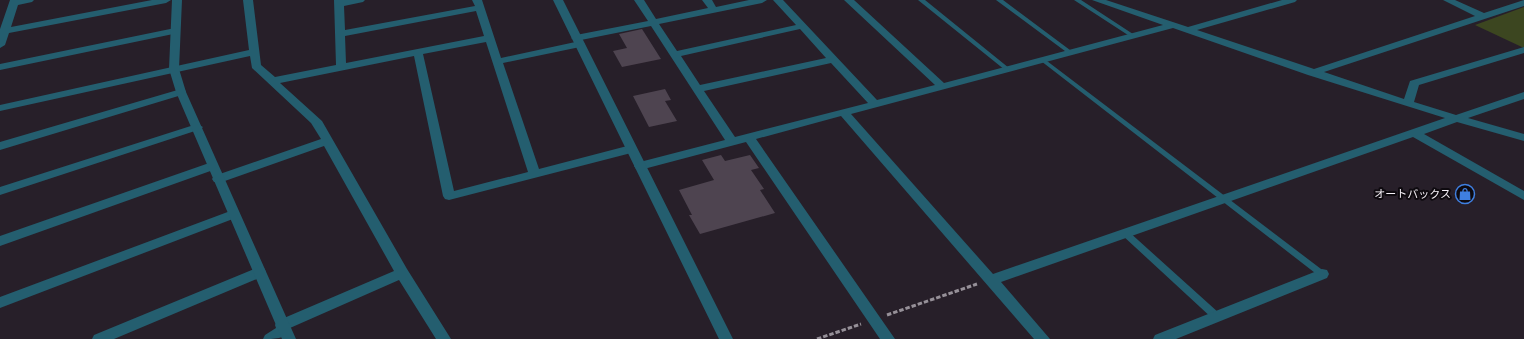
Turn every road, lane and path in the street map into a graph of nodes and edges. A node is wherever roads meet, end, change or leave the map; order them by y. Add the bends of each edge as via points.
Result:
1 (29, 0) edge
2 (166, 0) edge
3 (177, 0) edge
4 (248, 0) edge
5 (360, 0) edge
6 (558, 0) edge
7 (638, 0) edge
8 (707, 0) edge
9 (762, 0) edge
10 (778, 0) edge
11 (849, 0) edge
12 (921, 0) edge
13 (999, 0) edge
14 (1077, 0) edge
15 (1097, 0) edge
16 (1292, 0) edge
17 (1448, 0) edge
18 (15, 1) edge
19 (339, 2) edge
20 (1524, 3) edge
21 (478, 4) edge
22 (714, 10) junction
23 (1484, 17) junction
24 (653, 22) junction
25 (1175, 25) junction
26 (802, 26) junction
27 (175, 30) junction
28 (1188, 30) junction
29 (3, 32) edge
30 (341, 34) junction
31 (1132, 36) junction
32 (490, 38) junction
33 (578, 41) junction
34 (0, 45) edge
35 (1524, 50) edge
36 (253, 52) junction
37 (418, 53) junction
38 (1071, 53) junction
39 (675, 54) junction
40 (833, 59) junction
41 (1042, 60) junction
42 (499, 61) junction
43 (0, 67) edge
44 (341, 68) junction
45 (174, 69) junction
46 (1007, 69) junction
47 (1312, 73) junction
48 (272, 82) junction
49 (942, 86) junction
50 (698, 89) junction
51 (181, 92) junction
52 (1524, 95) edge
53 (875, 104) junction
54 (1408, 104) junction
55 (0, 108) edge
56 (843, 112) junction
57 (1456, 119) junction
58 (197, 127) junction
59 (1414, 133) junction
60 (749, 137) junction
61 (1524, 138) edge
62 (327, 141) junction
63 (732, 142) junction
64 (0, 146) edge
65 (632, 149) junction
66 (212, 166) junction
67 (640, 166) junction
68 (535, 174) junction
69 (218, 179) junction
70 (0, 191) edge
71 (1524, 196) edge
72 (1225, 199) junction
73 (233, 214) junction
74 (1125, 233) junction
75 (0, 241) edge
76 (259, 272) junction
77 (402, 273) junction
78 (1322, 274) joint
79 (990, 280) junction
80 (0, 303) edge
81 (1216, 316) junction
82 (874, 319) junction
83 (285, 332) edge
84 (99, 339) edge
85 (270, 339) edge
86 (444, 339) edge
87 (726, 339) edge
88 (817, 339) edge
89 (888, 339) edge
90 (1043, 339) edge
91 (1160, 339) edge

1 - 18 street
2 - 29 street
3 - 27 street
4 - 36 street
5 - 19 street
6 - 33 street
7 - 24 street
8 - 22 street
9 - 22 street
10 - 26 street
11 - 49 street
12 - 46 lane
13 - 38 lane
14 - 31 lane
15 - 25 street
16 - 28 street
17 - 23 street
18 - 29 street
19 - 30 street
20 - 23 street
21 - 30 street
21 - 32 street
22 - 24 street
23 - 47 street
24 - 33 street
24 - 39 street
25 - 28 street
25 - 31 street
26 - 39 street
26 - 40 street
27 - 43 street
27 - 45 street
28 - 47 street
29 - 34 street
30 - 44 street
31 - 38 street
32 - 37 street
32 - 42 street
33 - 42 street
33 - 65 street
35 - 54 street via 1414,83
36 - 45 street
36 - 48 street via 256,66
37 - 44 street
37 - 68 street via 449,196
38 - 41 street
39 - 50 street
40 - 50 street
40 - 53 street
41 - 46 street
41 - 72 lane
42 - 68 street
44 - 48 street
45 - 51 street
45 - 55 street
46 - 49 street
47 - 54 street
48 - 62 street via 316,121
49 - 53 street
50 - 63 street
51 - 58 street
51 - 64 street
52 - 57 street
53 - 56 street
54 - 57 street
56 - 60 street
56 - 79 street
57 - 59 street
57 - 61 street
58 - 66 street
58 - 70 street
59 - 71 street
59 - 72 street
60 - 63 street
60 - 82 street
62 - 69 street
62 - 77 street
63 - 67 street
65 - 67 street
65 - 68 street
66 - 69 street
66 - 75 street
67 - 87 street
69 - 73 street
72 - 74 street
72 - 78 lane
73 - 76 street
73 - 80 street
74 - 79 street
74 - 81 lane
76 - 83 street
76 - 84 street
77 - 83 street
77 - 86 street
78 - 81 street
79 - 82 path
79 - 90 street
81 - 91 street
82 - 88 path
82 - 89 street
83 - 85 street

